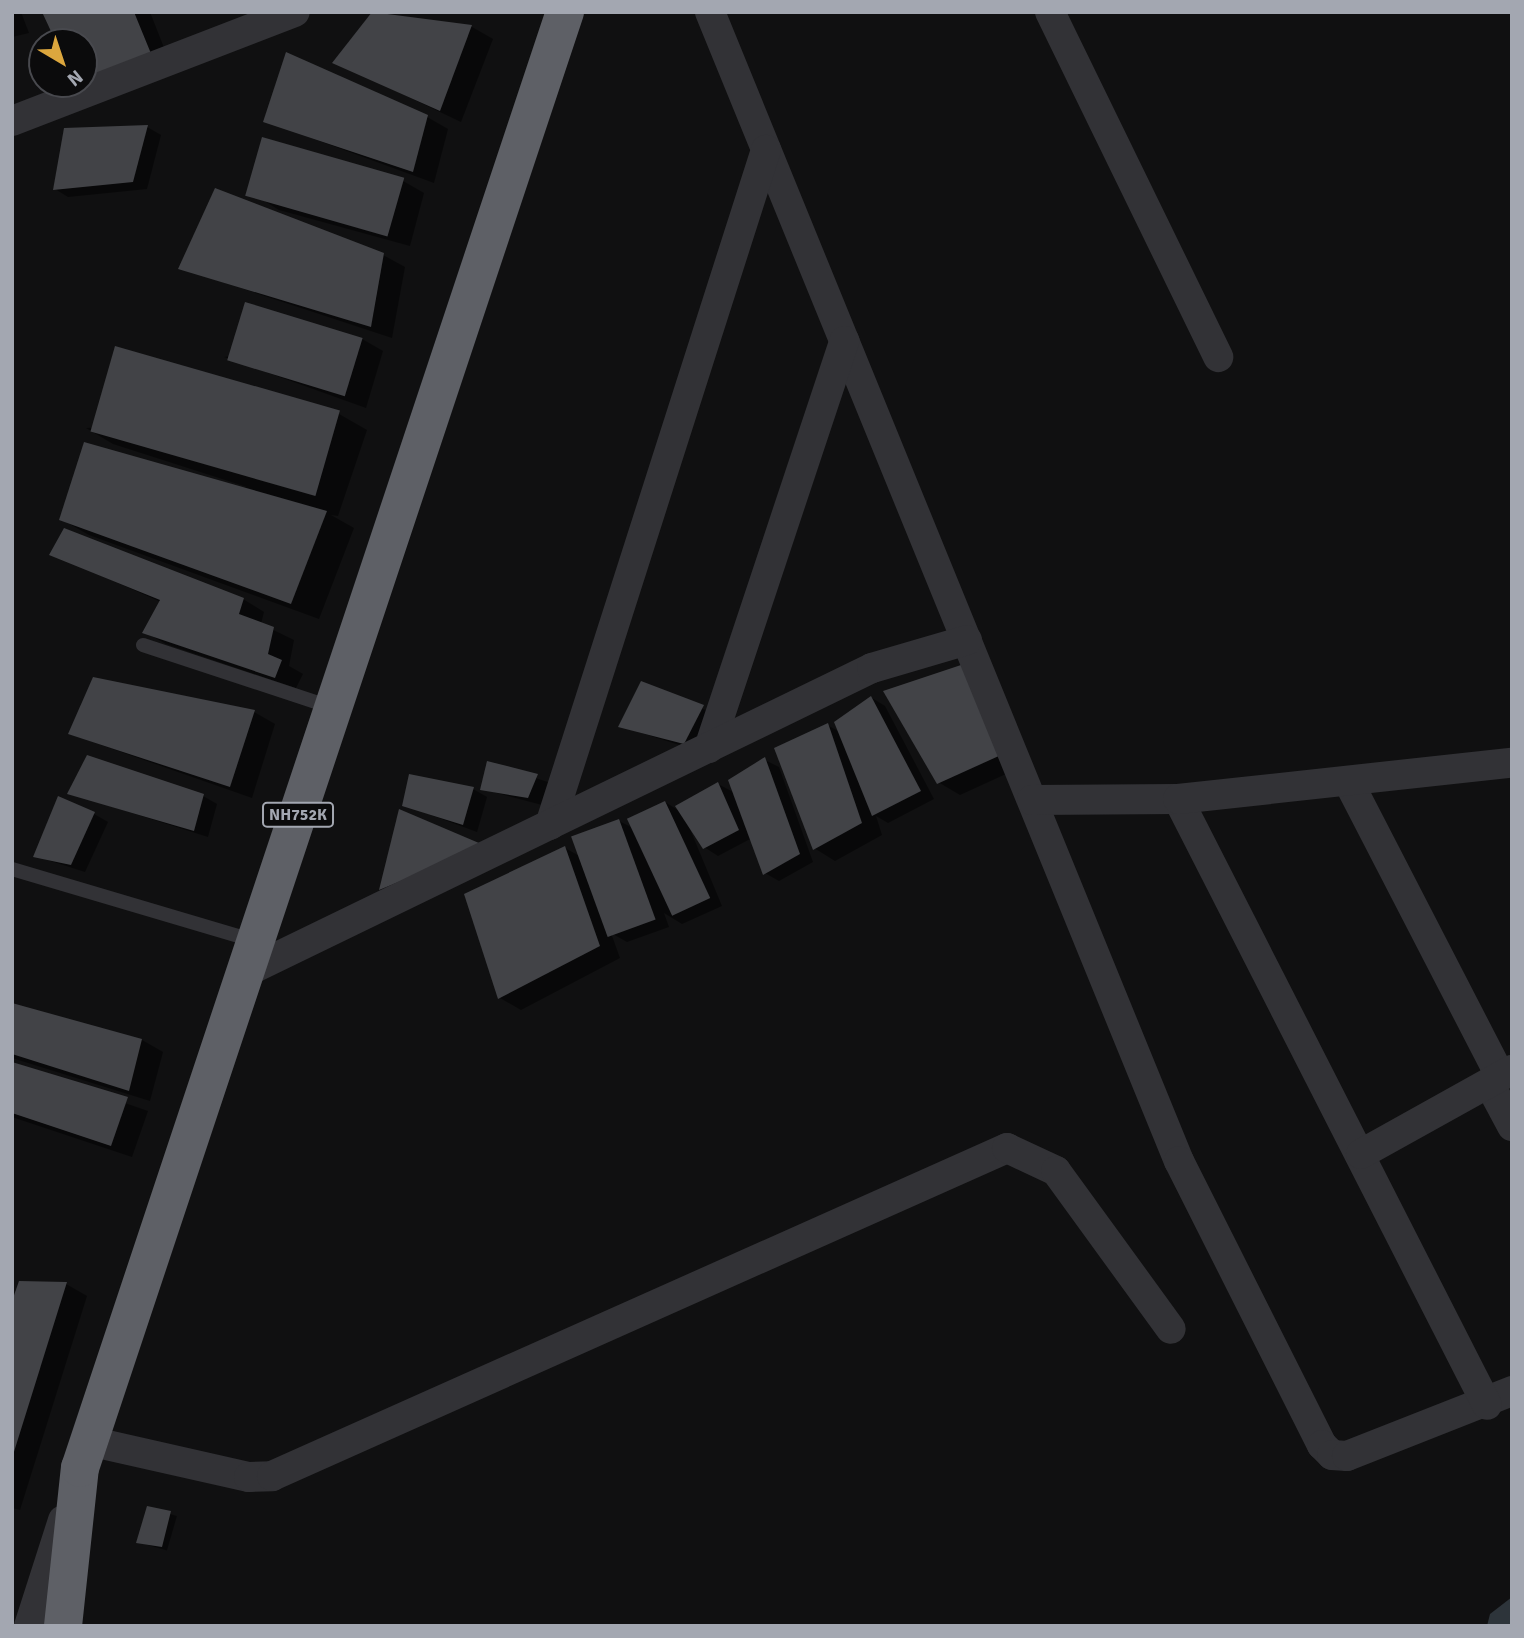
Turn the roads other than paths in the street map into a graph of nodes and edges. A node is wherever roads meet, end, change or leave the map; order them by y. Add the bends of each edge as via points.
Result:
1 (295, 12) edge
2 (565, 12) edge
3 (710, 12) edge
4 (1050, 12) edge
5 (12, 121) edge
6 (766, 150) junction
7 (844, 341) junction
8 (1218, 357) dead end
9 (967, 640) junction
10 (143, 645) dead end
11 (334, 708) junction
12 (709, 748) junction
13 (1512, 763) edge
14 (1348, 781) junction
15 (1178, 799) junction
16 (1032, 800) junction
17 (550, 825) junction
18 (12, 869) edge
19 (249, 957) junction
20 (1500, 1076) edge
21 (1512, 1126) edge
22 (1361, 1154) junction
23 (1171, 1329) dead end
24 (1499, 1398) edge
25 (84, 1454) junction
26 (29, 1626) edge
27 (63, 1626) edge

1 - 5 street
2 - 11 highway, NH752K
3 - 6 street
4 - 8 street
6 - 7 street
6 - 17 street
7 - 9 street
7 - 12 street
9 - 12 street via 892,659
9 - 16 street
10 - 11 lane
11 - 19 highway, NH752K
12 - 17 street
13 - 14 street
14 - 15 street
14 - 20 street
15 - 16 street
15 - 22 street
16 - 24 street via 1179,1161 1322,1445 1332,1455 1347,1456
17 - 19 street
18 - 19 lane
19 - 25 highway, NH752K
20 - 21 street
20 - 22 street
22 - 24 street
23 - 25 street via 1056,1171 1007,1149 272,1476 249,1477
25 - 26 street
25 - 27 highway, NH752K

